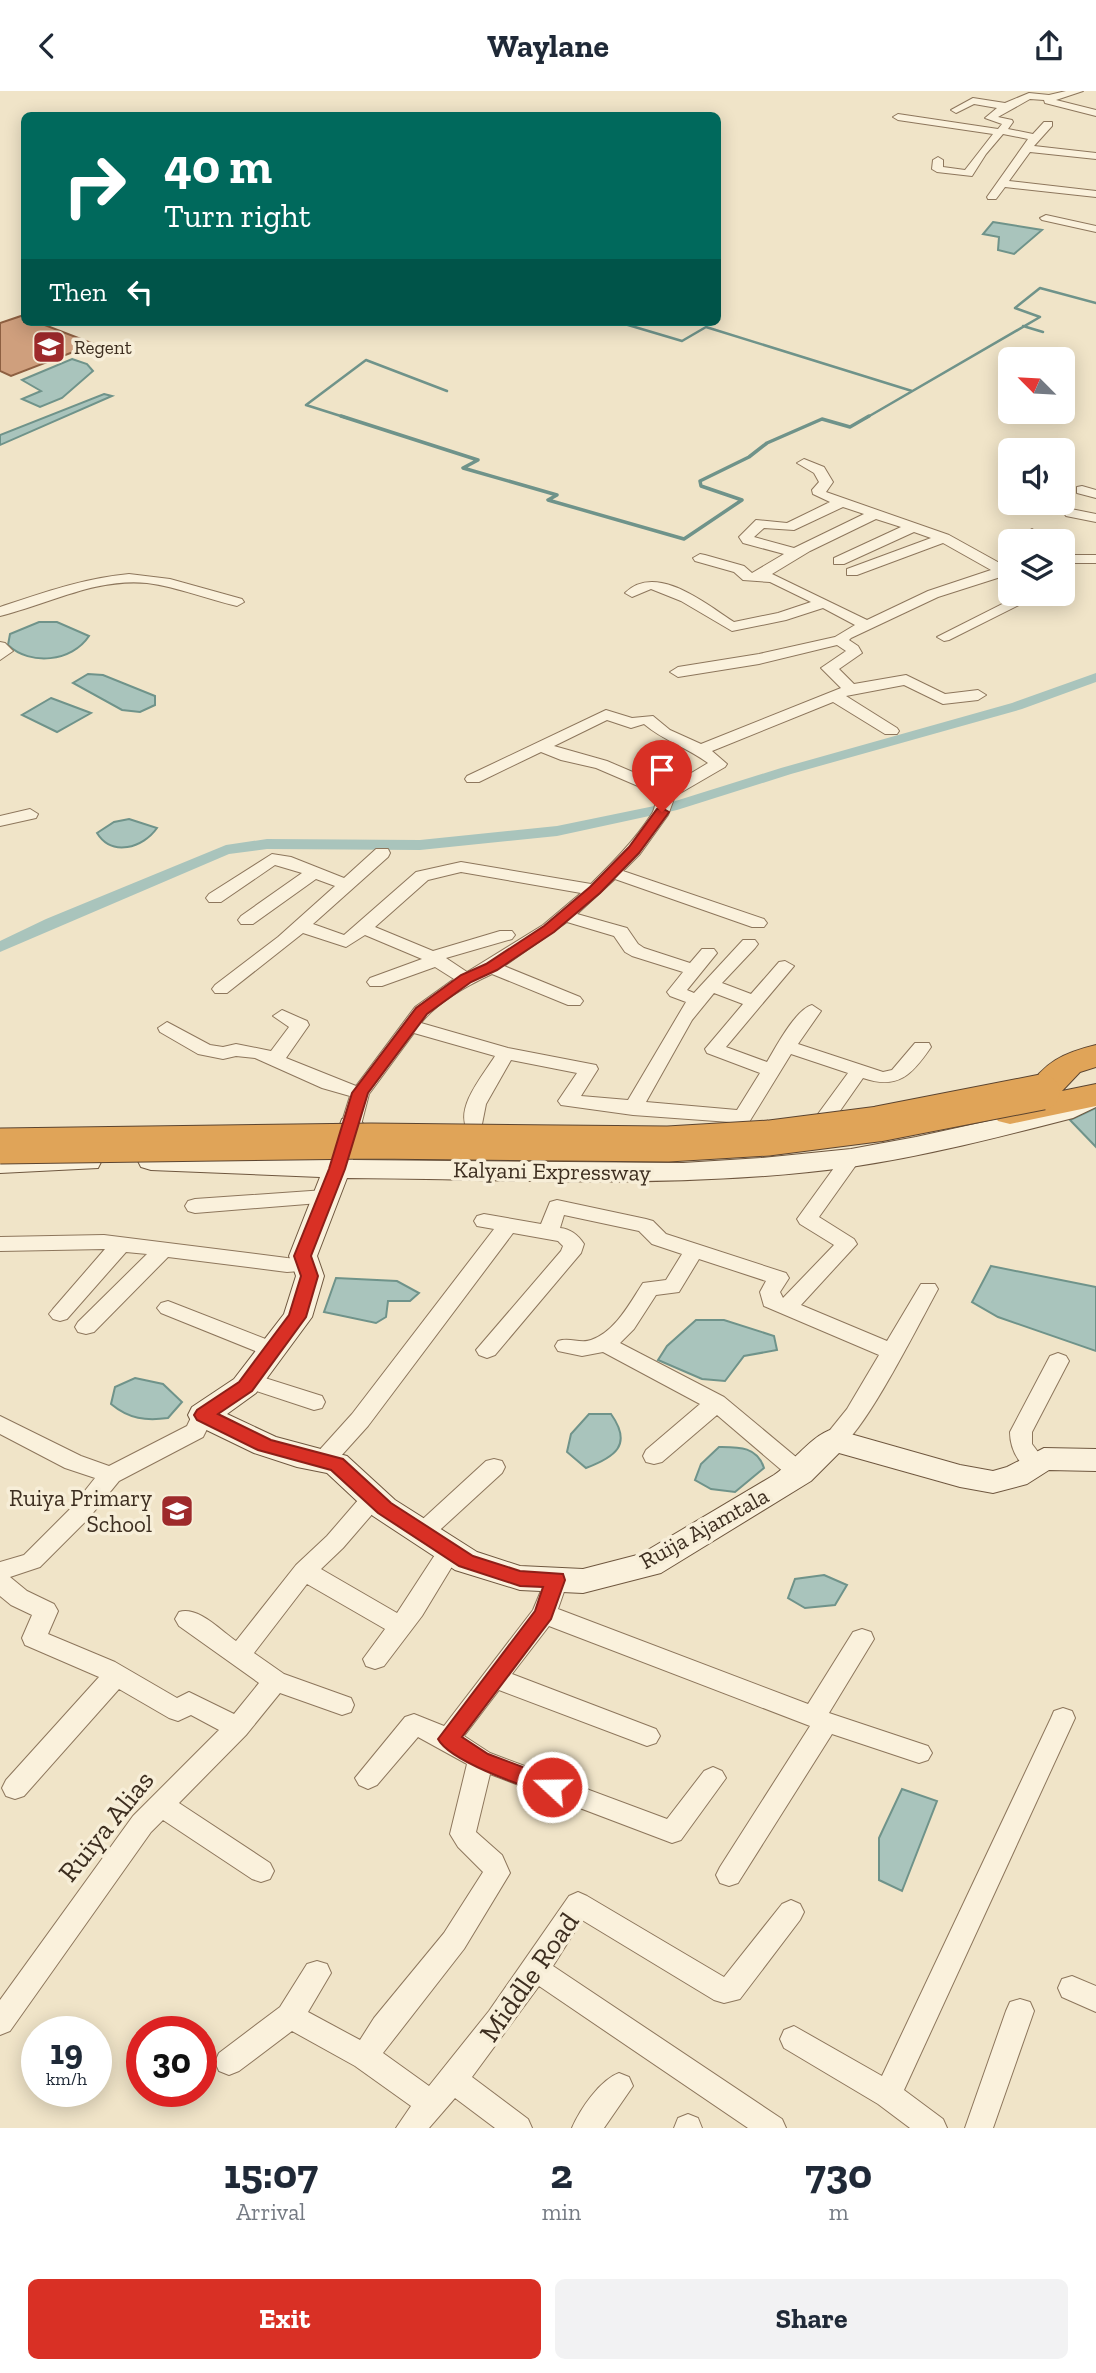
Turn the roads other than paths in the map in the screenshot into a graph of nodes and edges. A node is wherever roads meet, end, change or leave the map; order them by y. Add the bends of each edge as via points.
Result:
1 (1078, 91) edge
2 (1057, 95) edge
3 (1006, 106) junction
4 (956, 110) dead end
5 (1096, 113) edge
6 (898, 117) dead end
7 (1048, 124) dead end
8 (1001, 132) junction
9 (1035, 137) junction
10 (1083, 145) dead end
11 (1096, 146) edge
12 (1026, 148) junction
13 (1096, 156) edge
14 (937, 160) dead end
15 (1002, 183) junction
16 (1096, 194) edge
17 (992, 197) dead end
18 (1046, 218) dead end
19 (1096, 229) edge
20 (804, 463) dead end
21 (1082, 490) dead end
22 (1096, 494) edge
23 (842, 502) junction
24 (877, 513) junction
25 (1075, 514) edge
26 (1096, 517) edge
27 (915, 526) junction
28 (944, 538) junction
29 (795, 553) junction
30 (701, 558) dead end
31 (1075, 559) edge
32 (1096, 559) edge
33 (839, 561) dead end
34 (998, 566) edge
35 (852, 572) dead end
36 (998, 573) edge
37 (754, 578) junction
38 (632, 593) dead end
39 (237, 602) dead end
40 (824, 603) junction
41 (1008, 606) edge
42 (0, 612) edge
43 (866, 625) junction
44 (944, 637) dead end
45 (840, 640) junction
46 (0, 646) edge
47 (0, 655) edge
48 (678, 672) dead end
49 (851, 689) junction
50 (978, 695) dead end
51 (835, 696) junction
52 (891, 731) dead end
53 (541, 747) junction
54 (701, 750) junction
55 (473, 779) dead end
56 (665, 802) junction
57 (30, 814) dead end
58 (0, 821) edge
59 (382, 853) dead end
60 (314, 872) junction
61 (612, 873) junction
62 (347, 885) junction
63 (595, 890) junction
64 (215, 898) dead end
65 (564, 916) junction
66 (247, 920) dead end
67 (758, 923) dead end
68 (301, 926) junction
69 (363, 927) junction
70 (506, 935) dead end
71 (749, 944) dead end
72 (708, 953) dead end
73 (435, 959) junction
74 (785, 966) dead end
75 (491, 967) junction
76 (694, 970) junction
77 (466, 979) junction
78 (376, 982) dead end
79 (710, 985) junction
80 (221, 989) dead end
81 (574, 1000) dead end
82 (697, 1000) junction
83 (754, 1002) junction
84 (812, 1011) dead end
85 (282, 1016) dead end
86 (410, 1026) junction
87 (167, 1028) dead end
88 (786, 1046) junction
89 (922, 1047) dead end
90 (506, 1053) junction
91 (1082, 1060) edge
92 (274, 1061) junction
93 (771, 1070) junction
94 (859, 1071) junction
95 (360, 1093) junction
96 (1096, 1096) edge
97 (1031, 1102) junction
98 (633, 1109) junction
99 (828, 1114) junction
100 (739, 1123) junction
101 (351, 1125) junction
102 (474, 1125) junction
103 (0, 1135) edge
104 (0, 1146) edge
105 (0, 1151) edge
106 (851, 1158) junction
107 (339, 1163) junction
108 (0, 1164) edge
109 (325, 1197) junction
110 (195, 1206) dead end
111 (484, 1221) dead end
112 (507, 1226) junction
113 (548, 1233) junction
114 (0, 1244) edge
115 (121, 1244) junction
116 (165, 1248) junction
117 (694, 1250) junction
118 (306, 1265) junction
119 (928, 1289) dead end
120 (168, 1308) dead end
121 (786, 1308) junction
122 (60, 1314) dead end
123 (86, 1327) dead end
124 (603, 1343) junction
125 (566, 1346) dead end
126 (273, 1350) junction
127 (487, 1350) dead end
128 (892, 1352) junction
129 (1058, 1361) dead end
130 (250, 1381) junction
131 (314, 1402) dead end
132 (716, 1403) junction
133 (203, 1415) junction
134 (0, 1424) edge
135 (833, 1440) junction
136 (654, 1456) dead end
137 (1096, 1460) edge
138 (323, 1461) junction
139 (1035, 1464) junction
140 (494, 1467) dead end
141 (800, 1473) junction
142 (111, 1475) junction
143 (373, 1498) junction
144 (422, 1532) junction
145 (450, 1550) junction
146 (0, 1571) edge
147 (304, 1571) junction
148 (556, 1580) junction
149 (0, 1582) edge
150 (544, 1614) junction
151 (187, 1619) dead end
152 (401, 1626) junction
153 (862, 1639) dead end
154 (238, 1656) junction
155 (375, 1659) dead end
156 (116, 1675) junction
157 (494, 1678) junction
158 (275, 1681) junction
159 (342, 1705) dead end
160 (1063, 1718) dead end
161 (819, 1720) junction
162 (237, 1728) junction
163 (647, 1736) dead end
164 (448, 1739) junction
165 (919, 1753) dead end
166 (481, 1760) junction
167 (368, 1778) dead end
168 (713, 1778) dead end
169 (15, 1788) dead end
170 (160, 1804) junction
171 (261, 1871) dead end
172 (729, 1875) dead end
173 (791, 1912) dead end
174 (537, 1970) junction
175 (317, 1973) dead end
176 (1020, 2011) dead end
177 (290, 2016) junction
178 (0, 2022) edge
179 (794, 2039) dead end
180 (365, 2057) junction
181 (229, 2062) dead end
182 (454, 2081) junction
183 (619, 2086) dead end
184 (888, 2095) junction
185 (432, 2104) junction
186 (410, 2128) edge
187 (518, 2128) edge
188 (586, 2128) edge
189 (772, 2128) edge
190 (933, 2128) edge
191 (979, 2128) edge

1 - 2 street
2 - 3 street via 1029,96
2 - 5 street via 1052,103
3 - 4 street via 973,101
3 - 8 street via 990,118 1008,122
6 - 8 street
7 - 9 street
8 - 9 street
8 - 14 street via 968,173 937,169
9 - 12 street
10 - 11 street
12 - 13 street
12 - 15 street
15 - 16 street
15 - 17 street
18 - 19 street
20 - 23 street via 819,470 826,482 818,493
21 - 22 street
23 - 24 street
23 - 29 street via 789,527 761,523 746,537
24 - 27 street
24 - 29 street
25 - 26 street
27 - 28 street
27 - 33 street
28 - 34 street
28 - 35 street
29 - 37 street
30 - 37 street
31 - 32 street
36 - 43 street via 933,594
37 - 40 street via 773,578
38 - 40 street via 652,584 687,598 735,627
39 - 42 street via 159,581 131,579 87,585
40 - 43 street
41 - 44 street
43 - 45 street
45 - 48 street
45 - 49 street via 855,652 829,668
46 - 47 street via 5,651
49 - 50 street via 906,680 943,699
49 - 51 street
51 - 52 street
51 - 54 street
53 - 54 street via 609,715 631,723 647,719 664,733
53 - 55 street
53 - 56 street via 601,764
54 - 56 street via 719,764
56 - 61 street
57 - 58 street
59 - 62 street
60 - 62 street
60 - 64 street via 272,859
60 - 66 street
61 - 63 street
61 - 67 street
62 - 68 street
63 - 65 street
63 - 69 street via 461,867 422,876
65 - 75 street
65 - 76 street via 621,932 631,948
68 - 69 street via 346,942
68 - 80 street
69 - 73 street
70 - 73 street
71 - 79 street
72 - 76 street
73 - 77 street
73 - 78 street
74 - 83 street
75 - 77 street
75 - 81 street
76 - 82 street via 676,992
77 - 86 street via 421,1011
79 - 82 street
79 - 83 street
82 - 98 street
83 - 93 street via 714,1049
84 - 88 street
85 - 92 street via 300,1025
86 - 90 street
86 - 95 street
87 - 92 street via 205,1050 259,1053
88 - 93 street
88 - 94 street
89 - 94 street via 890,1078
90 - 98 street via 589,1069 568,1101
90 - 102 street via 476,1104
91 - 97 highway
91 - 99 street, Kalyani Expressway via 1038,1076
92 - 95 street
93 - 100 street
94 - 99 street
95 - 101 street
96 - 97 highway, Kalyani Expressway
96 - 106 street, Kalyani Expressway via 1064,1112
97 - 104 highway, Kalyani Expressway, bridge via 769,1137 668,1144 371,1141
97 - 105 highway, Kalyani Expressway, bridge via 856,1141 739,1154
98 - 100 street
99 - 100 street, Kalyani Expressway
100 - 102 street, Kalyani Expressway
101 - 102 street, Kalyani Expressway
101 - 103 street, Kalyani Expressway
101 - 107 street
106 - 107 street, Kalyani Expressway via 683,1172
106 - 121 street via 807,1219 847,1244
107 - 108 street, Kalyani Expressway
107 - 109 street
109 - 110 street
109 - 118 street via 303,1256
111 - 112 street
112 - 113 street
112 - 138 street via 360,1420
113 - 117 street via 557,1207 646,1226 659,1239
113 - 127 street via 564,1235 574,1244 571,1253
114 - 115 street
115 - 116 street
115 - 122 street
116 - 118 street
116 - 123 street
117 - 121 street via 779,1278 769,1297
117 - 124 street via 671,1287 650,1288 625,1329
118 - 126 street via 310,1276 298,1317
119 - 128 street
120 - 126 street
121 - 128 street
124 - 125 street via 586,1351
124 - 132 street
126 - 130 street
128 - 135 street via 855,1415
129 - 139 street via 1021,1432 1021,1446
130 - 131 street
130 - 133 street
132 - 136 street
132 - 141 street
133 - 138 street, Ruija Ajamtala via 265,1445
133 - 142 street via 195,1431
134 - 142 street via 73,1462
135 - 139 street via 993,1482 1016,1476
135 - 141 street, Ruija Ajamtala
137 - 139 street via 1044,1459
138 - 143 street, Ruija Ajamtala via 337,1464
140 - 144 street
141 - 148 street, Ruija Ajamtala via 650,1563 583,1581
142 - 146 street via 32,1561
143 - 144 street, Ruija Ajamtala
143 - 147 street
144 - 145 street, Ruija Ajamtala
145 - 148 street, Ruija Ajamtala via 466,1561 520,1578
145 - 152 street
147 - 152 street
147 - 154 street
148 - 150 street
149 - 156 street via 46,1611 34,1638
150 - 157 street
150 - 161 street
151 - 154 street
152 - 155 street
153 - 161 street
154 - 158 street
156 - 162 street via 178,1711 189,1702
156 - 169 street
157 - 163 street
157 - 164 street
158 - 159 street
158 - 162 street, Ruiya Alias
160 - 184 street
161 - 165 street
161 - 172 street
162 - 170 street, Ruiya Alias
164 - 166 street
164 - 167 street via 414,1724
166 - 168 street via 672,1832
166 - 180 street via 463,1834 494,1863 497,1873 454,1941
170 - 171 street
170 - 178 street, Ruiya Alias via 99,1880
173 - 174 street, Middle Road via 730,1990 719,1989 578,1904
174 - 182 street, Middle Road
174 - 189 street
175 - 177 street
176 - 191 street
177 - 180 street
177 - 181 street
179 - 184 street
180 - 185 street
182 - 185 street, Middle Road
182 - 187 street
183 - 188 street
184 - 190 street
185 - 186 street, Middle Road

